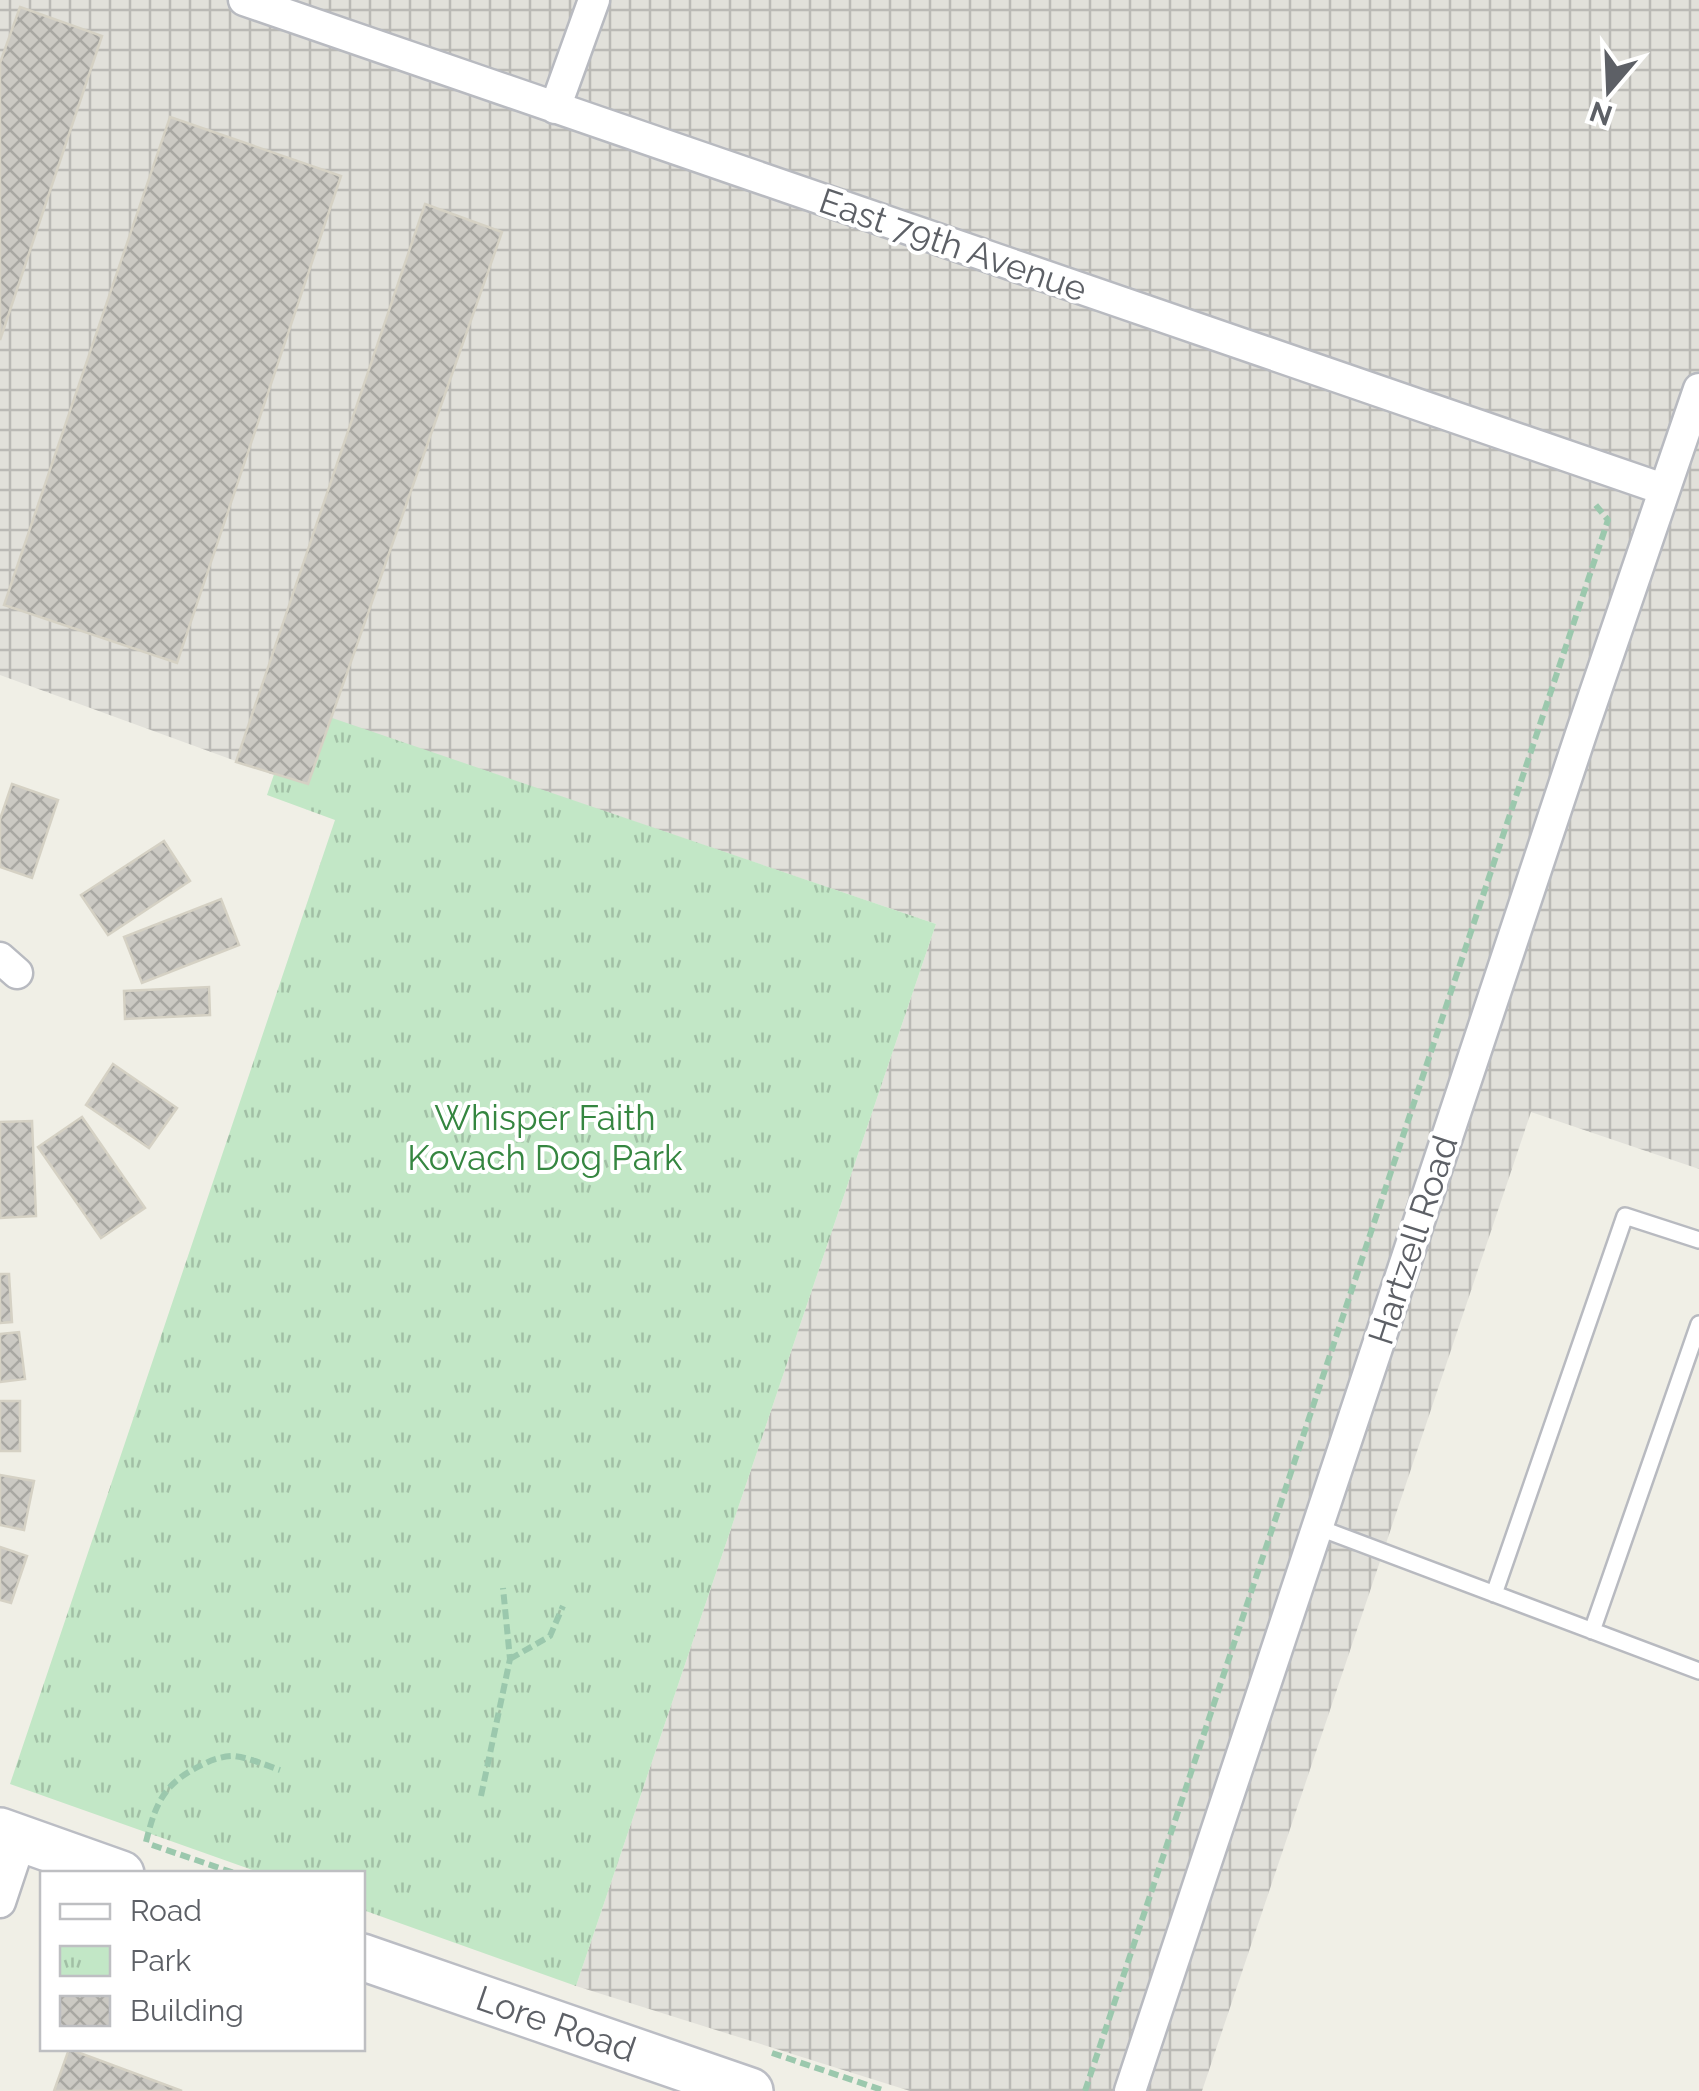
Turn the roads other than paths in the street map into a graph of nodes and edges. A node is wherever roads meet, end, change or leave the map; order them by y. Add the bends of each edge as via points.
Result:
1 (244, 0) edge
2 (594, 0) edge
3 (556, 108) junction
4 (1699, 390) edge
5 (1663, 489) junction
6 (1699, 1240) edge
7 (1699, 1324) edge
8 (1317, 1527) junction
9 (1494, 1594) junction
10 (1592, 1631) junction
11 (1699, 1671) edge
12 (10, 1835) edge
13 (134, 1858) edge
14 (0, 1902) edge
15 (365, 1958) edge
16 (750, 2091) edge
17 (1130, 2091) edge

1 - 3 street, East 79th Avenue
2 - 3 street
3 - 5 street, East 79th Avenue
4 - 5 street, Hartzell Road
5 - 8 street, Hartzell Road
6 - 9 lane via 1625,1216
7 - 10 lane
8 - 9 lane
8 - 17 street, Hartzell Road
9 - 10 lane
10 - 11 lane
12 - 13 street
12 - 14 street
15 - 16 street, Lore Road

